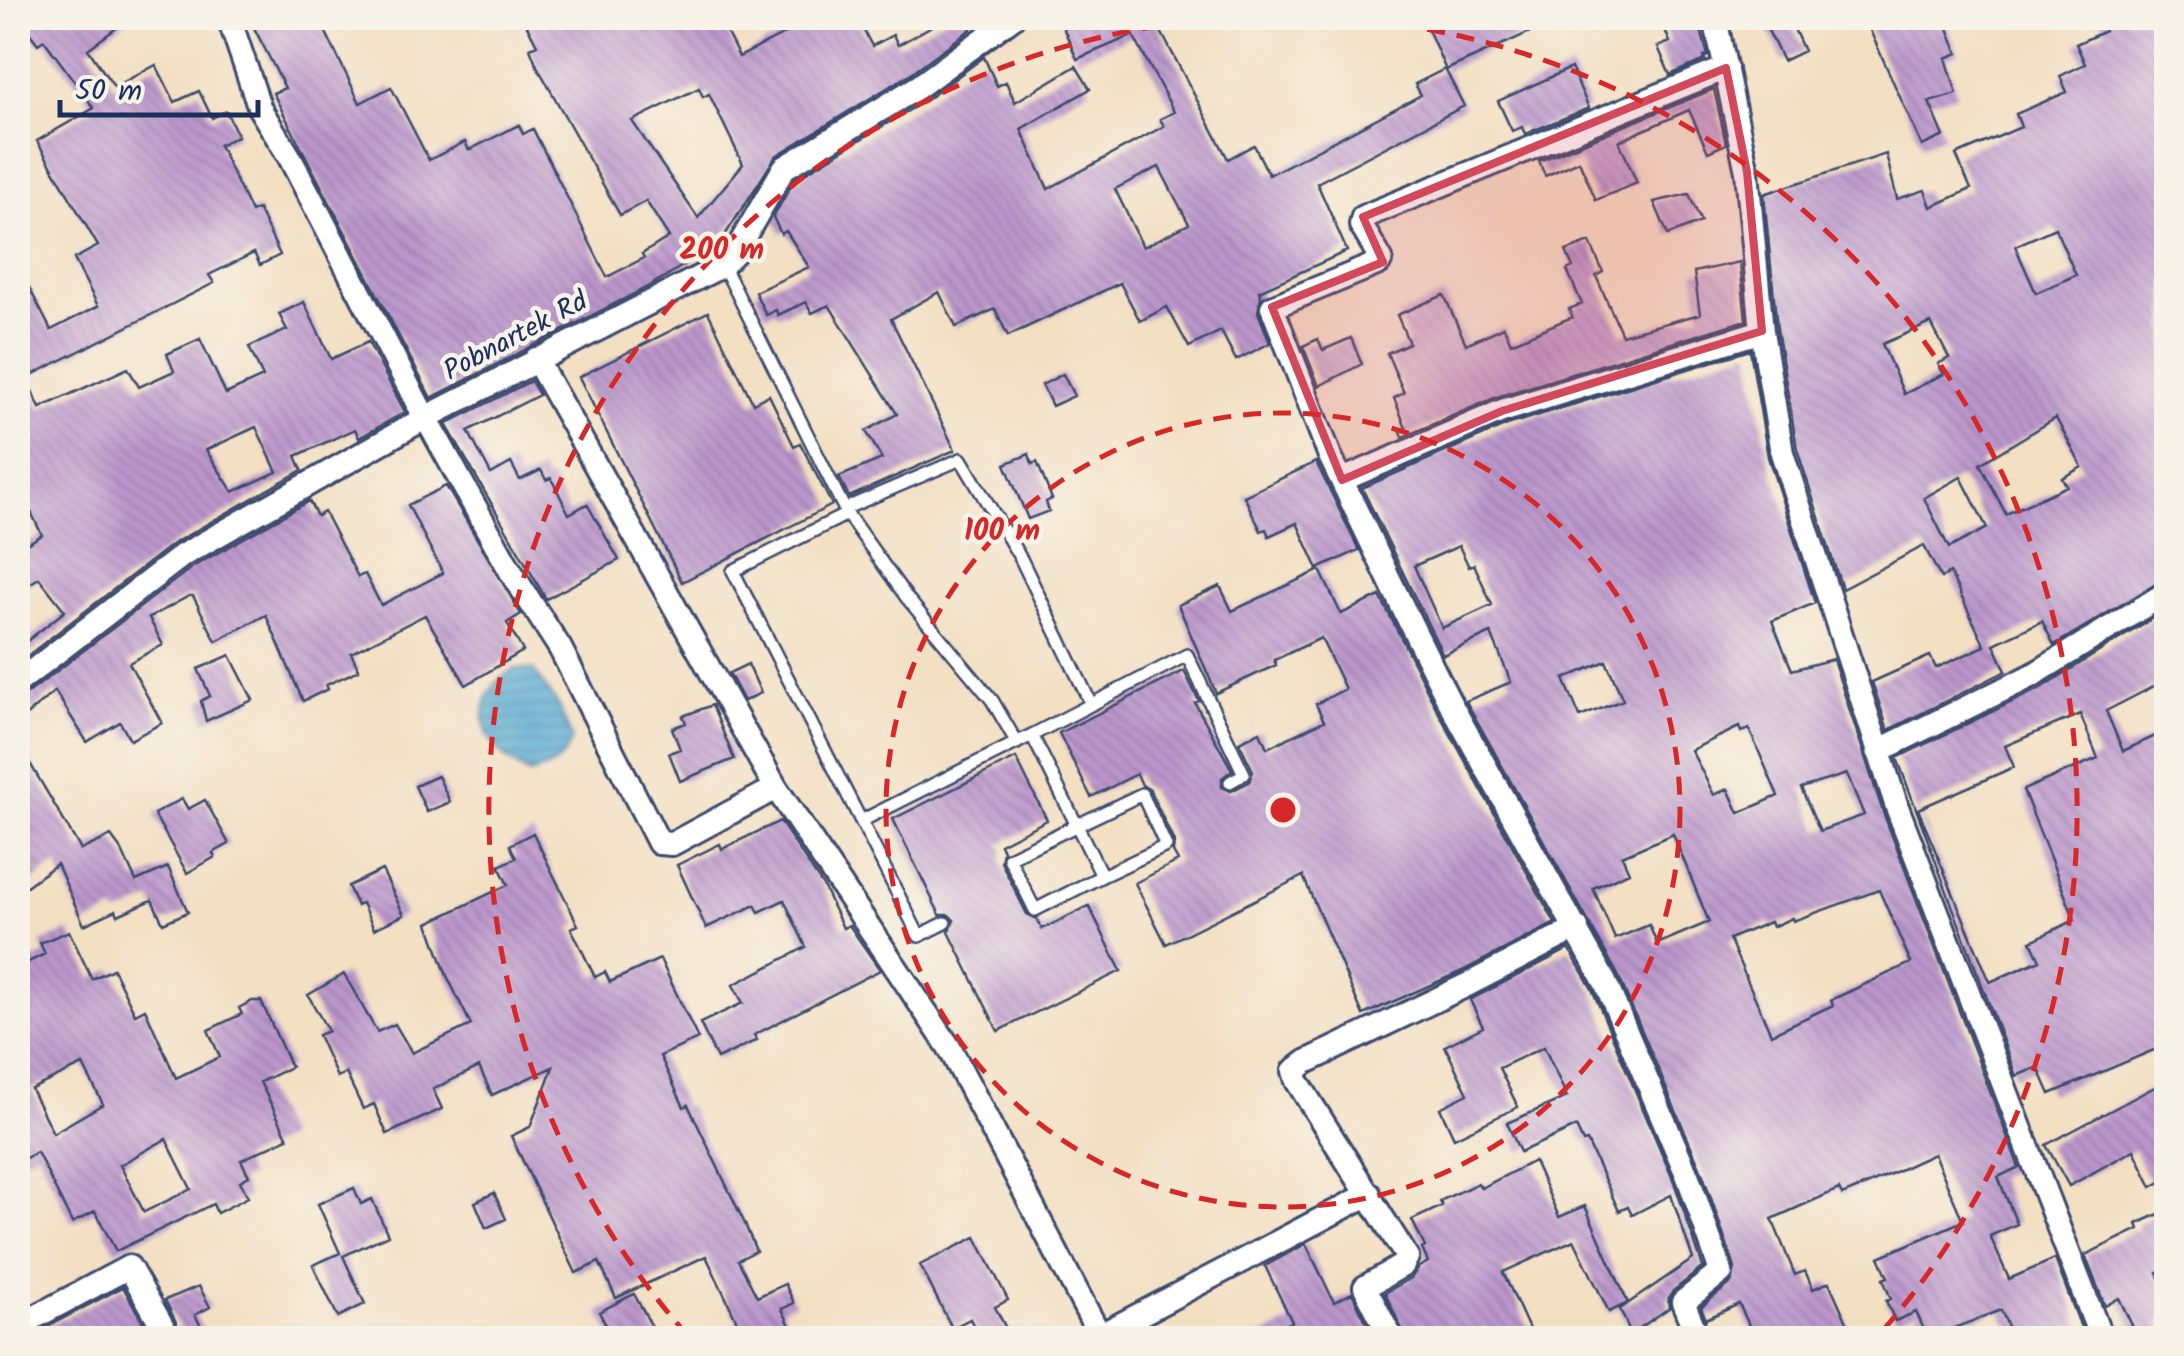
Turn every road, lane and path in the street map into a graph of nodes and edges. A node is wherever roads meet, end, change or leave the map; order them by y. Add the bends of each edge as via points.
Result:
1 (228, 18) edge
2 (1012, 18) edge
3 (1714, 18) edge
4 (1726, 68) junction
5 (723, 264) junction
6 (1762, 331) junction
7 (536, 359) junction
8 (425, 418) junction
9 (1342, 480) junction
10 (845, 512) junction
11 (2166, 594) edge
12 (18, 682) edge
13 (1091, 704) junction
14 (1032, 735) junction
15 (1018, 742) junction
16 (1878, 751) junction
17 (1230, 782) dead end
18 (776, 788) junction
19 (861, 822) junction
20 (1077, 825) junction
21 (1102, 876) junction
22 (945, 924) dead end
23 (1576, 928) junction
24 (1368, 1194) junction
25 (18, 1326) edge
26 (169, 1338) edge
27 (1099, 1338) edge
28 (1391, 1338) edge
29 (1698, 1338) edge
30 (2101, 1338) edge

1 - 8 street via 260,108
2 - 5 street, Pobnartek Rd via 918,87 784,168
3 - 4 street
4 - 6 street via 1747,172
4 - 9 street via 1362,218 1380,263 1272,307
5 - 7 street, Pobnartek Rd
5 - 10 lane
6 - 9 street via 1502,411
6 - 16 street via 1782,453
7 - 8 street, Pobnartek Rd
7 - 18 street
8 - 12 street, Pobnartek Rd via 183,555
8 - 18 street via 560,648 658,843 672,844
9 - 23 street via 1449,701
10 - 13 lane via 962,459 1021,560
10 - 15 lane
10 - 19 lane via 733,571
11 - 16 street via 2033,676
13 - 14 lane
13 - 17 lane via 1187,655 1244,774
14 - 15 lane
14 - 20 lane
15 - 19 lane
16 - 30 street
18 - 27 street via 949,1047
19 - 22 lane via 919,936
20 - 21 lane
20 - 21 lane via 1142,794 1166,846
20 - 21 lane via 1010,858 1035,910
23 - 24 street via 1294,1071
23 - 29 street via 1640,1059 1721,1272 1683,1302
24 - 27 street
24 - 28 street via 1408,1257 1364,1287
25 - 26 street via 129,1267

